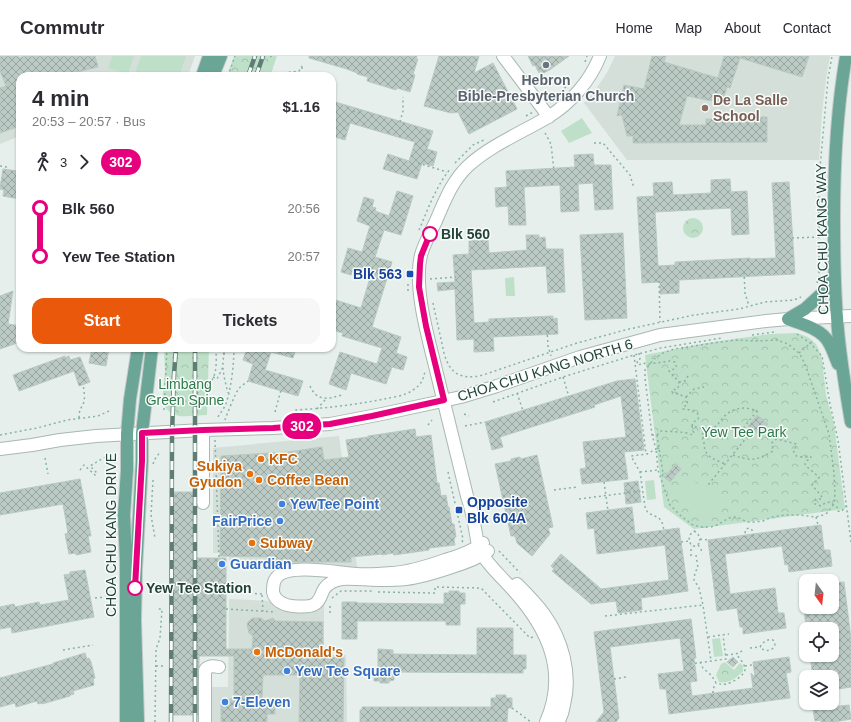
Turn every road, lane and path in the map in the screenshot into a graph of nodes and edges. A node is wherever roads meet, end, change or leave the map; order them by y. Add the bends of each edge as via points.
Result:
1 (209, 56) edge
2 (221, 56) edge
3 (235, 56) edge
4 (270, 56) edge
5 (503, 56) edge
6 (587, 56) edge
7 (600, 56) edge
8 (832, 56) edge
9 (846, 56) edge
10 (273, 57) edge
11 (582, 67) dead end
12 (203, 72) edge
13 (215, 72) edge
14 (229, 72) edge
15 (291, 72) edge
16 (302, 72) edge
17 (572, 82) dead end
18 (403, 97) dead end
19 (353, 111) dead end
20 (546, 112) junction
21 (364, 115) dead end
22 (521, 118) dead end
23 (400, 122) dead end
24 (545, 133) dead end
25 (486, 139) dead end
26 (594, 143) dead end
27 (418, 163) dead end
28 (0, 166) edge
29 (7, 167) dead end
30 (554, 171) dead end
31 (447, 172) junction
32 (634, 188) dead end
33 (416, 235) dead end
34 (819, 237) junction
35 (792, 238) dead end
36 (744, 272) dead end
37 (835, 272) junction
38 (430, 274) dead end
39 (659, 276) dead end
40 (456, 277) dead end
41 (430, 279) junction
42 (408, 284) dead end
43 (431, 285) dead end
44 (814, 288) dead end
45 (804, 296) dead end
46 (409, 297) dead end
47 (433, 303) dead end
48 (749, 306) junction
49 (851, 316) edge
50 (837, 317) junction
51 (788, 319) junction
52 (660, 322) junction
53 (547, 330) dead end
54 (778, 331) dead end
55 (795, 333) dead end
56 (747, 335) dead end
57 (723, 338) dead end
58 (810, 343) junction
59 (137, 352) edge
60 (152, 352) edge
61 (167, 352) edge
62 (216, 352) edge
63 (223, 352) edge
64 (225, 352) edge
65 (234, 352) edge
66 (550, 352) junction
67 (639, 353) junction
68 (799, 353) junction
69 (224, 355) junction
70 (634, 355) junction
71 (649, 364) junction
72 (554, 366) junction
73 (223, 367) junction
74 (425, 370) dead end
75 (688, 376) dead end
76 (843, 376) junction
77 (214, 377) junction
78 (563, 377) junction
79 (248, 381) dead end
80 (679, 382) junction
81 (83, 384) dead end
82 (310, 386) dead end
83 (704, 387) dead end
84 (188, 388) dead end
85 (281, 390) dead end
86 (517, 393) junction
87 (228, 394) junction
88 (342, 396) dead end
89 (569, 396) dead end
90 (686, 397) junction
91 (326, 398) junction
92 (444, 400) junction
93 (493, 402) dead end
94 (317, 409) junction
95 (164, 410) dead end
96 (296, 410) dead end
97 (109, 411) dead end
98 (523, 411) dead end
99 (275, 412) dead end
100 (464, 414) dead end
101 (469, 416) dead end
102 (218, 417) dead end
103 (79, 418) junction
104 (432, 420) dead end
105 (485, 422) dead end
106 (851, 422) edge
107 (428, 425) dead end
108 (465, 426) dead end
109 (692, 426) junction
110 (706, 429) junction
111 (214, 430) junction
112 (142, 433) junction
113 (127, 434) junction
114 (0, 435) edge
115 (652, 435) junction
116 (657, 435) junction
117 (659, 448) junction
118 (0, 449) edge
119 (656, 449) junction
120 (160, 452) dead end
121 (646, 454) junction
122 (733, 455) junction
123 (107, 456) dead end
124 (45, 458) dead end
125 (153, 464) dead end
126 (725, 464) junction
127 (80, 470) dead end
128 (658, 470) junction
129 (448, 472) dead end
130 (640, 472) junction
131 (48, 474) dead end
132 (153, 479) dead end
133 (662, 481) junction
134 (604, 482) dead end
135 (708, 486) dead end
136 (578, 487) dead end
137 (554, 490) dead end
138 (642, 491) junction
139 (606, 496) junction
140 (579, 499) dead end
141 (203, 503) dead end
142 (834, 504) junction
143 (846, 505) junction
144 (608, 511) dead end
145 (816, 517) junction
146 (818, 525) dead end
147 (664, 530) dead end
148 (754, 537) dead end
149 (154, 538) dead end
150 (746, 538) dead end
151 (700, 539) junction
152 (708, 540) dead end
153 (689, 541) junction
154 (681, 542) dead end
155 (851, 542) edge
156 (698, 545) junction
157 (692, 546) junction
158 (484, 547) junction
159 (464, 554) junction
160 (702, 554) dead end
161 (696, 555) dead end
162 (691, 556) dead end
163 (219, 558) dead end
164 (520, 574) dead end
165 (230, 592) dead end
166 (274, 593) junction
167 (108, 597) dead end
168 (95, 598) dead end
169 (703, 605) junction
170 (157, 609) dead end
171 (226, 609) dead end
172 (278, 612) dead end
173 (330, 613) dead end
174 (605, 616) dead end
175 (730, 634) dead end
176 (723, 635) junction
177 (535, 636) dead end
178 (708, 637) junction
179 (93, 645) dead end
180 (760, 646) junction
181 (750, 648) dead end
182 (744, 649) dead end
183 (63, 650) dead end
184 (736, 654) junction
185 (726, 655) junction
186 (711, 661) junction
187 (700, 662) junction
188 (690, 664) dead end
189 (752, 665) dead end
190 (156, 666) junction
191 (165, 666) dead end
192 (219, 666) dead end
193 (745, 666) junction
194 (626, 677) dead end
195 (614, 679) dead end
196 (716, 683) junction
197 (713, 693) dead end
198 (512, 708) dead end
199 (126, 722) edge
200 (138, 722) edge
201 (155, 722) edge
202 (205, 722) edge
203 (531, 722) edge
204 (546, 722) edge
205 (558, 722) edge

1 - 12 main road
2 - 13 main road
3 - 14 path
4 - 10 path
5 - 20 street
6 - 11 path
7 - 20 street via 581,88 562,107
8 - 34 path via 819,178
9 - 37 main road, CHOA CHU KANG WAY via 834,172
15 - 16 path via 299,71 302,66
17 - 20 path via 548,103
18 - 23 path
19 - 21 path
20 - 22 path
20 - 92 street via 467,167 448,192 421,256 419,287
24 - 30 path via 551,144
25 - 31 path via 473,146
26 - 32 path via 603,143 630,175
27 - 31 path
28 - 29 path
31 - 33 path
34 - 35 path
34 - 44 path via 819,276
36 - 48 path via 745,293
37 - 50 main road, CHOA CHU KANG WAY
37 - 51 main road via 828,288 805,309
38 - 41 path
39 - 52 path
40 - 41 path
41 - 43 path
42 - 46 path
45 - 48 path via 794,300
47 - 66 path via 446,361 458,374 476,377
48 - 52 path
49 - 50 street, CHOA CHU KANG NORTH 6
50 - 51 street, CHOA CHU KANG NORTH 6
50 - 76 main road, CHOA CHU KANG WAY
51 - 72 street, CHOA CHU KANG NORTH 6 via 660,336
51 - 76 main road via 807,326 825,337
52 - 66 path
53 - 66 path
54 - 56 path
55 - 58 path
57 - 67 path
58 - 68 path
58 - 143 path via 822,356 838,440
59 - 113 main road, CHOA CHU KANG DRIVE
60 - 112 main road, CHOA CHU KANG DRIVE
61 - 95 path
62 - 77 path
63 - 69 path
64 - 69 path
65 - 87 path
66 - 72 path
67 - 70 path
67 - 71 path via 638,365
68 - 71 path via 788,344 777,340 738,340 674,349 663,353
68 - 142 path via 829,434 835,486
69 - 73 path
70 - 78 path
70 - 121 path
71 - 80 path via 675,362 675,369 669,371
71 - 115 path via 644,378
72 - 92 street, CHOA CHU KANG NORTH 6 via 497,386
73 - 77 path via 218,379
73 - 87 path
74 - 94 path via 422,382 401,396
75 - 80 path via 685,381
76 - 106 main road, CHOA CHU KANG WAY
77 - 84 path via 197,393
78 - 86 path
78 - 89 path
79 - 111 path via 237,390 226,415
80 - 90 path via 679,386 672,392
81 - 103 path via 84,398
82 - 91 path via 318,397
83 - 90 path via 694,389
85 - 99 path
86 - 93 path
86 - 98 path
87 - 102 path via 225,406
88 - 91 path
90 - 109 path via 687,405 683,409 696,412 699,416
91 - 94 path
92 - 111 street, CHOA CHU KANG NORTH 6 via 330,424
92 - 158 street
94 - 96 path
97 - 103 path via 98,416
100 - 101 path
103 - 114 path
104 - 107 path
105 - 108 path
109 - 110 path
109 - 116 path via 693,434 661,431
110 - 122 path via 717,426 727,413 736,409 750,408 757,411 744,427 751,432
110 - 126 path via 701,436 705,452 709,457
111 - 112 street, CHOA CHU KANG NORTH 6
111 - 141 street
111 - 163 path
112 - 113 street, CHOA CHU KANG NORTH 6
112 - 200 main road, CHOA CHU KANG DRIVE via 135,614
113 - 118 street, CHOA CHU KANG NORTH 6
113 - 199 main road, CHOA CHU KANG DRIVE via 124,515
115 - 116 path
115 - 119 path
116 - 117 path
117 - 119 path
117 - 133 path
119 - 121 path
119 - 128 path
120 - 125 path
121 - 130 path via 631,456
122 - 126 path
122 - 142 path via 744,459 758,458 773,450 772,443 777,439 796,444 793,450 795,455 811,457 805,464 819,477 812,485 822,499 816,499 815,504
123 - 127 path via 90,466 97,473 95,475 84,465
124 - 131 path
126 - 135 path
128 - 130 path
128 - 133 path
129 - 159 path via 463,538 461,547
130 - 138 path
132 - 149 path via 151,515
133 - 145 path via 670,505 693,525 711,527 734,517 747,522 785,515
134 - 139 path
136 - 137 path
138 - 139 path
138 - 147 path via 648,513 659,518
139 - 140 path
139 - 144 path
142 - 143 path via 841,512
142 - 145 path via 823,515
143 - 155 path
145 - 146 path
148 - 150 path via 749,528 746,529
151 - 152 path
151 - 153 path via 694,531 690,533
151 - 156 path
153 - 154 path
153 - 157 path
156 - 157 path
156 - 160 path
157 - 162 path
158 - 159 street
158 - 164 path
158 - 166 street via 469,562 421,576 405,579 341,579 324,589 320,599 314,604 283,604
158 - 204 street via 487,562 529,608 550,649 555,666 556,687
158 - 205 street via 540,608 560,644 568,682 562,717
159 - 166 street via 409,571 392,573 357,574 293,570 283,572 274,583
161 - 169 path via 698,568 694,580
165 - 166 path
167 - 168 path
169 - 174 path
169 - 178 path
170 - 190 path via 162,609
171 - 172 path
173 - 177 path via 330,600 341,590 435,593 435,587 481,588 530,638
175 - 176 path
176 - 178 path
176 - 185 path
178 - 186 path
179 - 183 path
180 - 180 path via 765,641 775,642 770,650 764,650
180 - 181 path
182 - 184 path
184 - 185 path
184 - 193 path
185 - 186 path via 726,659
186 - 187 path
187 - 188 path
187 - 196 path
189 - 193 path
190 - 191 path
190 - 201 path
192 - 202 street via 210,666 205,670
193 - 196 path via 742,675 731,683
194 - 195 path
196 - 197 path
198 - 203 path

